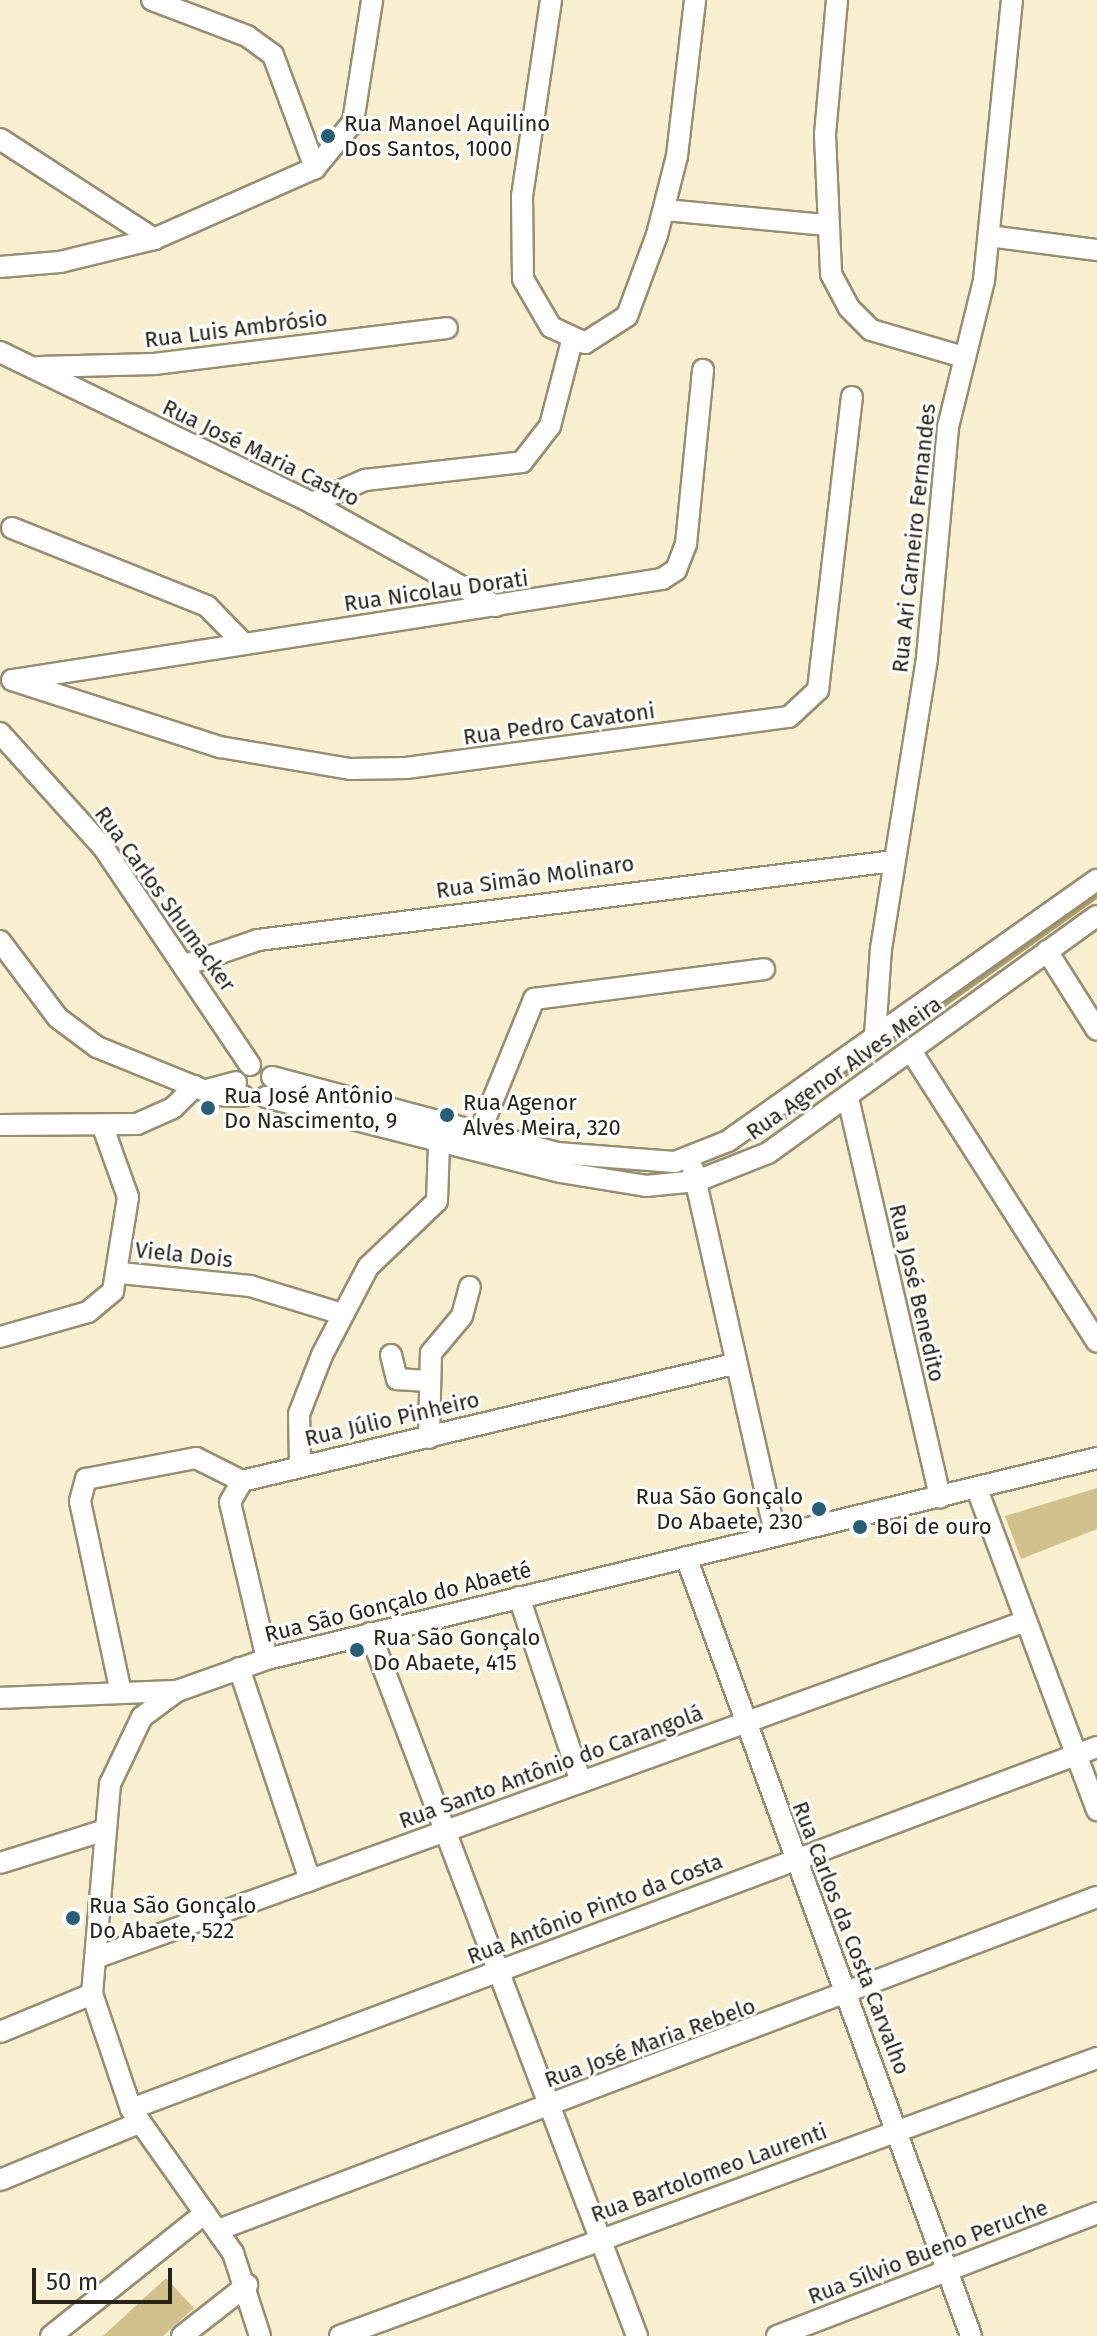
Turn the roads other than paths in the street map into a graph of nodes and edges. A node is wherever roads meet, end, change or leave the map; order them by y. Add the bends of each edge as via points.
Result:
1 (152, 0) edge
2 (372, 0) edge
3 (551, 0) edge
4 (695, 0) edge
5 (837, 0) edge
6 (1012, 0) edge
7 (0, 139) edge
8 (315, 168) junction
9 (664, 210) junction
10 (825, 225) junction
11 (989, 236) junction
12 (154, 239) junction
13 (1097, 250) edge
14 (0, 267) edge
15 (447, 328) dead end
16 (572, 341) junction
17 (0, 352) edge
18 (960, 356) junction
19 (31, 366) junction
20 (703, 370) dead end
21 (852, 397) dead end
22 (312, 503) junction
23 (12, 528) dead end
24 (496, 606) junction
25 (241, 641) junction
26 (6, 681) edge
27 (0, 733) edge
28 (894, 861) junction
29 (1097, 880) edge
30 (1097, 916) edge
31 (0, 941) edge
32 (1047, 951) junction
33 (188, 964) junction
34 (764, 969) dead end
35 (1097, 1030) edge
36 (875, 1036) junction
37 (911, 1051) junction
38 (250, 1065) junction
39 (269, 1087) junction
40 (201, 1088) junction
41 (240, 1089) junction
42 (848, 1098) junction
43 (1, 1127) edge
44 (103, 1127) junction
45 (479, 1134) junction
46 (728, 1141) junction
47 (439, 1144) junction
48 (690, 1158) junction
49 (748, 1165) junction
50 (697, 1181) junction
51 (120, 1273) junction
52 (470, 1287) dead end
53 (342, 1314) junction
54 (0, 1337) edge
55 (1097, 1342) edge
56 (391, 1355) dead end
57 (734, 1364) junction
58 (427, 1381) junction
59 (429, 1438) junction
60 (1097, 1458) edge
61 (300, 1464) junction
62 (242, 1481) junction
63 (977, 1489) junction
64 (940, 1498) junction
65 (776, 1536) junction
66 (686, 1557) junction
67 (519, 1597) junction
68 (1023, 1622) junction
69 (370, 1633) junction
70 (267, 1659) junction
71 (239, 1668) junction
72 (120, 1688) junction
73 (177, 1691) junction
74 (0, 1698) edge
75 (743, 1723) junction
76 (1097, 1747) edge
77 (1075, 1754) junction
78 (581, 1782) junction
79 (1097, 1810) edge
80 (105, 1830) junction
81 (445, 1831) junction
82 (796, 1859) junction
83 (0, 1863) edge
84 (310, 1880) junction
85 (1097, 1897) edge
86 (95, 1958) junction
87 (501, 1970) junction
88 (92, 1994) junction
89 (850, 1994) junction
90 (0, 2032) edge
91 (1097, 2058) edge
92 (552, 2105) junction
93 (135, 2116) junction
94 (897, 2129) junction
95 (0, 2180) edge
96 (205, 2213) junction
97 (1097, 2213) edge
98 (218, 2230) junction
99 (600, 2240) junction
100 (947, 2273) junction
101 (247, 2285) junction
102 (51, 2336) edge
103 (182, 2336) edge
104 (260, 2336) edge
105 (340, 2336) edge
106 (637, 2336) edge
107 (777, 2336) edge
108 (971, 2336) edge

1 - 8 street via 247,36 273,55
2 - 8 street via 353,122
3 - 16 street via 522,196 523,279 535,310
4 - 9 street
5 - 10 street
6 - 11 street, Rua Ari Carneiro Fernandes
7 - 12 street
8 - 12 street
9 - 10 street
9 - 16 street via 627,316 601,339
10 - 18 street via 831,274 858,318 888,338
11 - 13 street
11 - 18 street, Rua Ari Carneiro Fernandes via 979,312
12 - 14 street via 60,262
15 - 19 street, Rua Luis Ambrósio via 154,364
16 - 22 street via 555,414 522,462 365,480
17 - 19 street, Rua José Maria Castro
18 - 28 street, Rua Ari Carneiro Fernandes via 938,496 927,658
19 - 22 street, Rua José Maria Castro
20 - 24 street, Rua Nicolau Dorati via 691,508 676,570 637,586
21 - 26 street, Rua Pedro Cavatoni via 818,690 789,717 437,765 350,769 220,747
22 - 24 street, Rua José Maria Castro
23 - 25 street via 207,606
24 - 25 street, Rua Nicolau Dorati
25 - 26 street, Rua Nicolau Dorati
27 - 33 street, Rua Carlos Shumacker via 103,847
28 - 33 street, Rua Simão Molinaro via 258,940
28 - 36 street, Rua Ari Carneiro Fernandes
29 - 36 street, Rua Agenor Alves Meira
30 - 32 street, Rua Agenor Alves Meira
31 - 40 street via 76,1034
32 - 35 street
32 - 37 street, Rua Agenor Alves Meira
33 - 38 street, Rua Carlos Shumacker
34 - 45 street via 534,999
36 - 46 street, Rua Agenor Alves Meira
37 - 42 street, Rua Agenor Alves Meira
37 - 55 street
38 - 39 street
38 - 41 street
39 - 41 street
39 - 45 street, Rua Agenor Alves Meira
39 - 47 street, Rua Agenor Alves Meira
40 - 41 street
40 - 44 street via 154,1118
42 - 49 street, Rua Agenor Alves Meira
42 - 64 street, Rua José Benedito
43 - 44 street
44 - 51 street, Viela Dois via 128,1197
45 - 48 street, Rua Agenor Alves Meira via 616,1163
46 - 48 street, Rua Agenor Alves Meira
46 - 49 street
47 - 50 street, Rua Agenor Alves Meira via 621,1184
47 - 53 street via 437,1201 368,1267
48 - 50 street
49 - 50 street, Rua Agenor Alves Meira
50 - 57 street
51 - 53 street, Viela Dois via 250,1286
51 - 54 street via 106,1301 88,1312
52 - 58 street via 462,1316 434,1344
53 - 61 street via 299,1414
56 - 58 street via 397,1379
57 - 59 street, Rua Júlio Pinheiro
57 - 65 street
58 - 59 street
59 - 61 street, Rua Júlio Pinheiro
60 - 63 street, Rua São Gonçalo do Abaeté
61 - 62 street, Rua Júlio Pinheiro
62 - 70 street via 230,1502
62 - 72 street via 196,1458 86,1479 80,1501
63 - 64 street, Rua São Gonçalo do Abaeté
63 - 68 street
64 - 65 street, Rua São Gonçalo do Abaeté
65 - 66 street, Rua São Gonçalo do Abaeté
66 - 67 street, Rua São Gonçalo do Abaeté
66 - 75 street, Rua Carlos da Costa Carvalho
67 - 69 street, Rua São Gonçalo do Abaeté
67 - 78 street
68 - 75 street, Rua Santo Antônio do Carangolá
68 - 77 street
69 - 70 street, Rua São Gonçalo do Abaeté
69 - 81 street
70 - 71 street, Rua São Gonçalo do Abaeté
71 - 73 street, Rua São Gonçalo do Abaeté
71 - 84 street
72 - 73 street
72 - 74 street
73 - 80 street, Rua São Gonçalo do Abaeté via 153,1705 121,1749
75 - 78 street, Rua Santo Antônio do Carangolá
75 - 82 street, Rua Carlos da Costa Carvalho
76 - 77 street, Rua Antônio Pinto da Costa
77 - 79 street
77 - 82 street, Rua Antônio Pinto da Costa
78 - 81 street, Rua Santo Antônio do Carangolá
80 - 83 street
80 - 86 street, Rua São Gonçalo do Abaeté
81 - 84 street, Rua Santo Antônio do Carangolá
81 - 87 street
82 - 87 street, Rua Antônio Pinto da Costa
82 - 89 street, Rua Carlos da Costa Carvalho
84 - 86 street, Rua Santo Antônio do Carangolá
85 - 89 street, Rua José Maria Rebelo
86 - 88 street, Rua São Gonçalo do Abaeté
87 - 92 street
87 - 93 street, Rua Antônio Pinto da Costa
88 - 90 street
88 - 93 street, Rua São Gonçalo do Abaeté
89 - 92 street, Rua José Maria Rebelo
89 - 94 street, Rua Carlos da Costa Carvalho
91 - 94 street, Rua Bartolomeo Laurenti
92 - 98 street, Rua José Maria Rebelo
92 - 99 street
93 - 95 street, Rua Antônio Pinto da Costa
93 - 96 street, Rua São Gonçalo do Abaeté
94 - 99 street, Rua Bartolomeo Laurenti
94 - 100 street, Rua Carlos da Costa Carvalho
96 - 98 street, Rua São Gonçalo do Abaeté
96 - 102 street
97 - 100 street, Rua Sílvio Bueno Peruche
98 - 101 street, Rua São Gonçalo do Abaeté
99 - 105 street, Rua Bartolomeo Laurenti
99 - 106 street
100 - 107 street, Rua Sílvio Bueno Peruche
100 - 108 street, Rua Carlos da Costa Carvalho
101 - 103 street
101 - 104 street, Rua São Gonçalo do Abaeté

